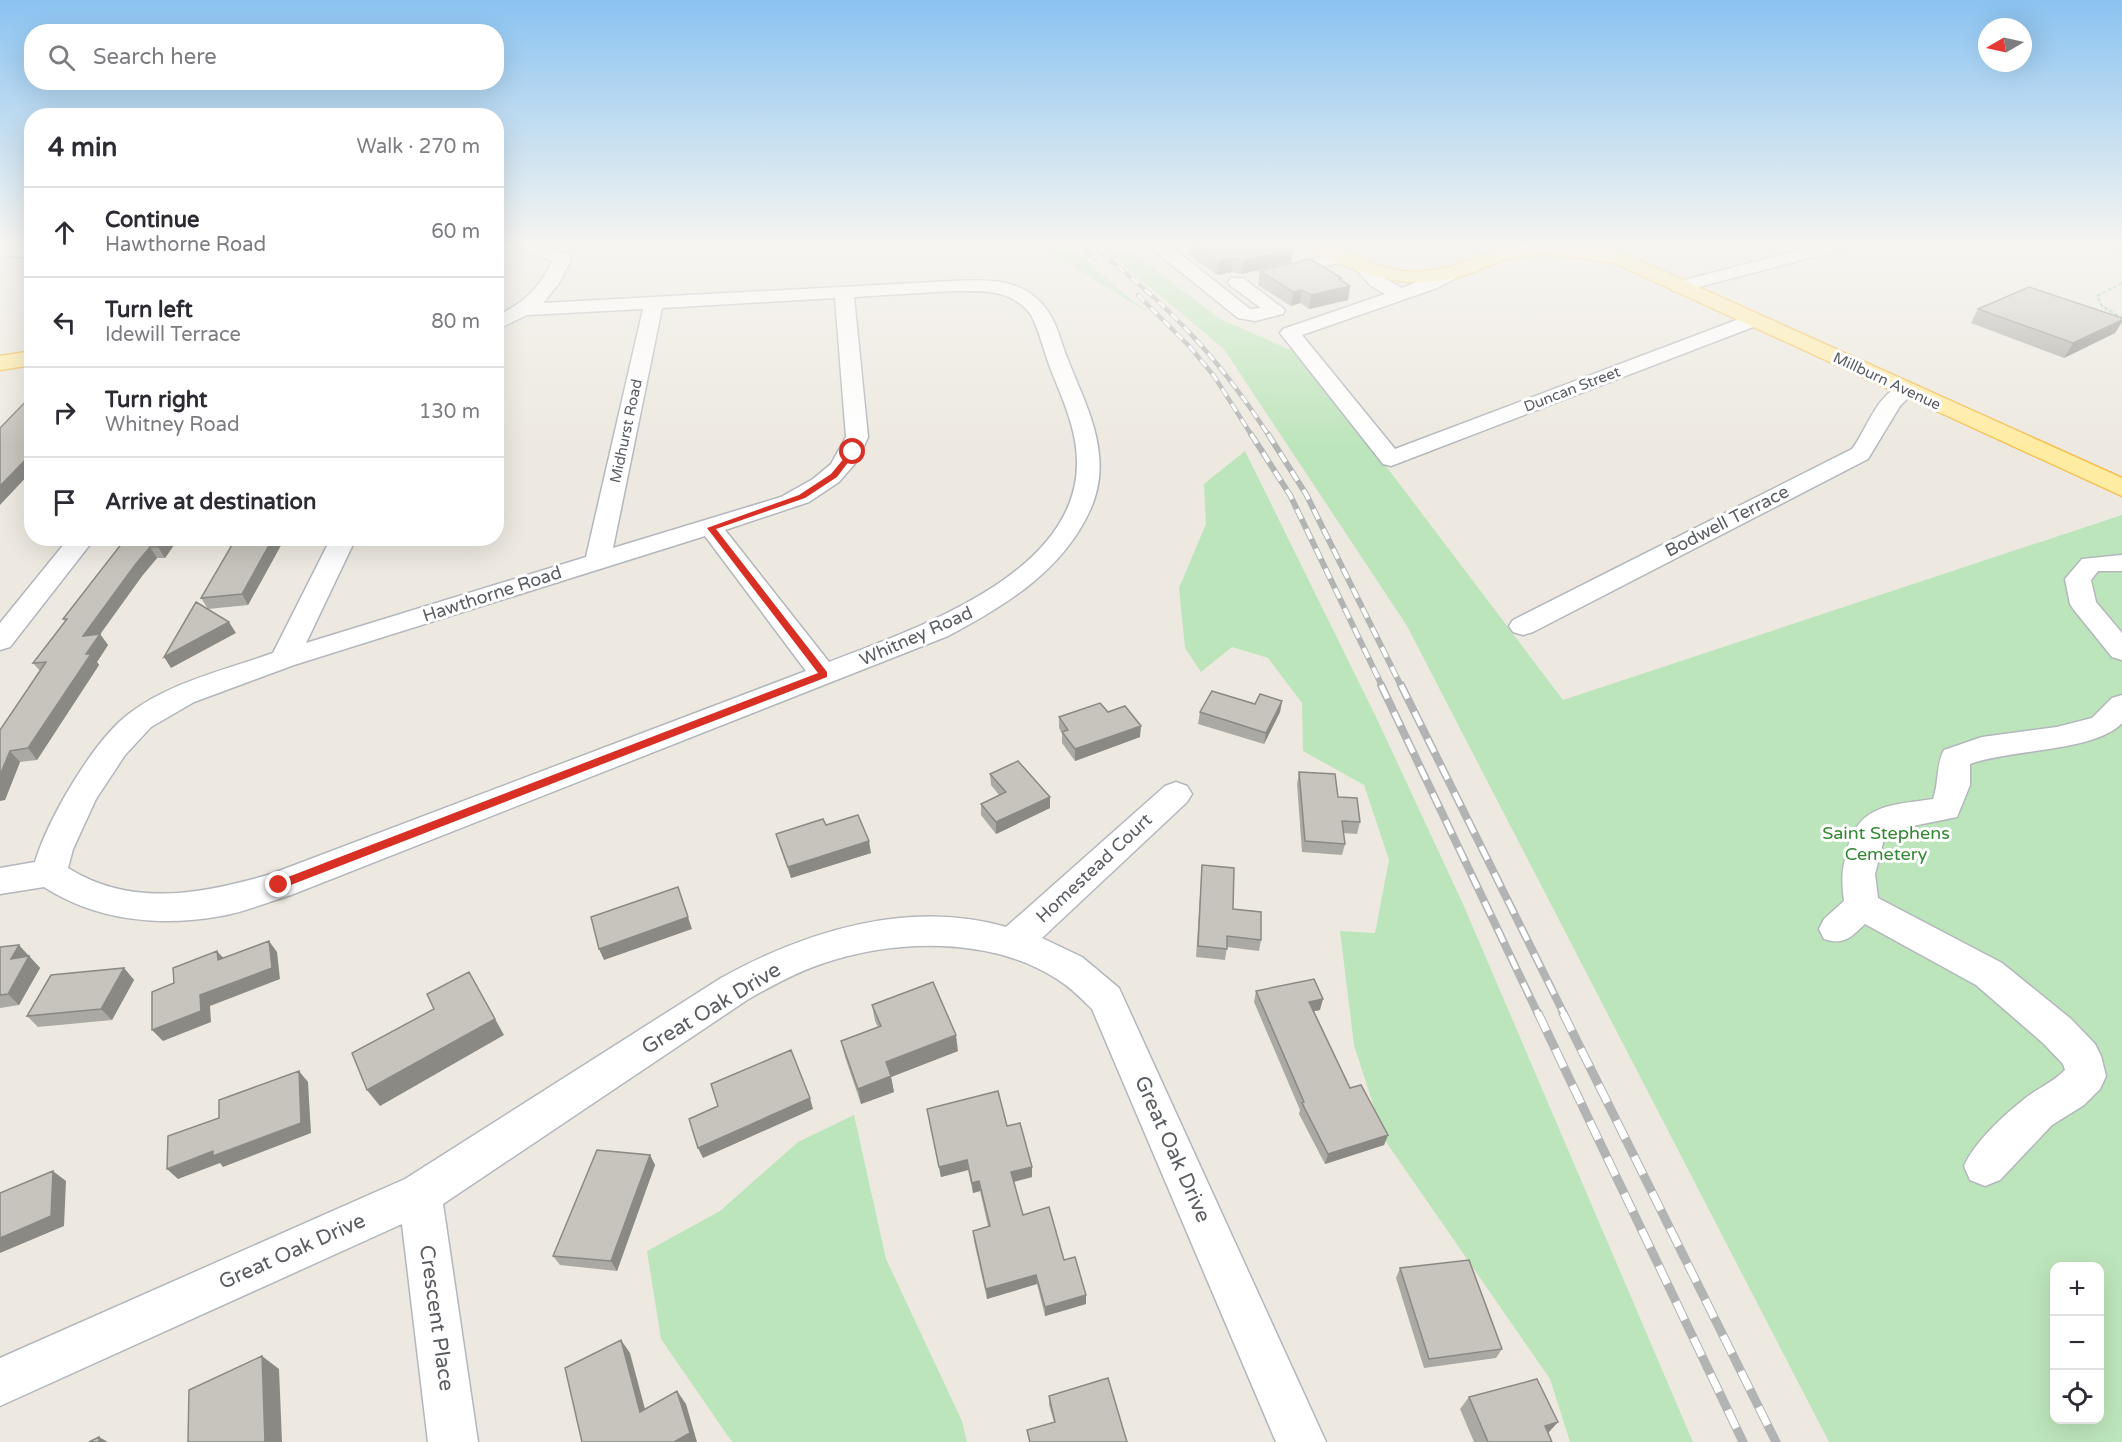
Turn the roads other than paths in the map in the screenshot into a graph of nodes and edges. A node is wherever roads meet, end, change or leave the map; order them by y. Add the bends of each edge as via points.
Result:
1 (521, 311) edge
2 (652, 311) edge
3 (846, 311) edge
4 (1037, 311) edge
5 (1242, 311) edge
6 (1271, 311) edge
7 (1353, 311) edge
8 (1734, 311) edge
9 (504, 320) edge
10 (1754, 320) junction
11 (24, 359) edge
12 (0, 363) edge
13 (1906, 390) junction
14 (2122, 488) edge
15 (711, 528) junction
16 (77, 546) edge
17 (340, 546) edge
18 (598, 560) junction
19 (2122, 563) edge
20 (1523, 626) dead end
21 (0, 641) edge
22 (2122, 651) edge
23 (284, 660) junction
24 (824, 675) junction
25 (2122, 705) edge
26 (1176, 794) dead end
27 (49, 873) junction
28 (0, 881) edge
29 (1013, 943) junction
30 (1985, 1166) dead end
31 (420, 1194) junction
32 (0, 1382) edge
33 (453, 1442) edge
34 (1301, 1442) edge

1 - 9 street, Whitney Road
2 - 18 street, Midhurst Road
3 - 15 street, Hawthorne Road via 857,437 853,452 834,475 802,496
4 - 24 street, Whitney Road via 1084,435 1089,472 1077,512 1035,567 1002,594 938,630
5 - 6 street via 1256,315
7 - 10 street, Duncan Street via 1290,333 1391,459
8 - 10 main road, Millburn Avenue
10 - 13 main road, Millburn Avenue
11 - 12 main road
13 - 14 main road, Millburn Avenue
13 - 20 street, Bodwell Terrace via 1895,395 1860,454
15 - 18 street, Hawthorne Road
15 - 24 street
16 - 21 street
17 - 23 street
18 - 23 street, Hawthorne Road
19 - 22 street via 2091,564 2079,579 2084,604
23 - 27 street, Hawthorne Road via 184,695 141,720 114,747 82,796 56,849
24 - 27 street, Whitney Road via 279,885 223,902 180,908 108,902 74,889
25 - 30 street via 2103,724 2057,738 1982,748 1955,758 1954,785 1946,809 1890,818 1869,832 1850,917 1989,974 2057,1031 2080,1056 2086,1077 2038,1112
26 - 29 street, Homestead Court
27 - 28 street
29 - 31 street, Great Oak Drive via 957,934 900,933 847,942 783,963 734,989
29 - 34 street, Great Oak Drive via 1065,964 1106,999
31 - 32 street, Great Oak Drive
31 - 33 street, Crescent Place

